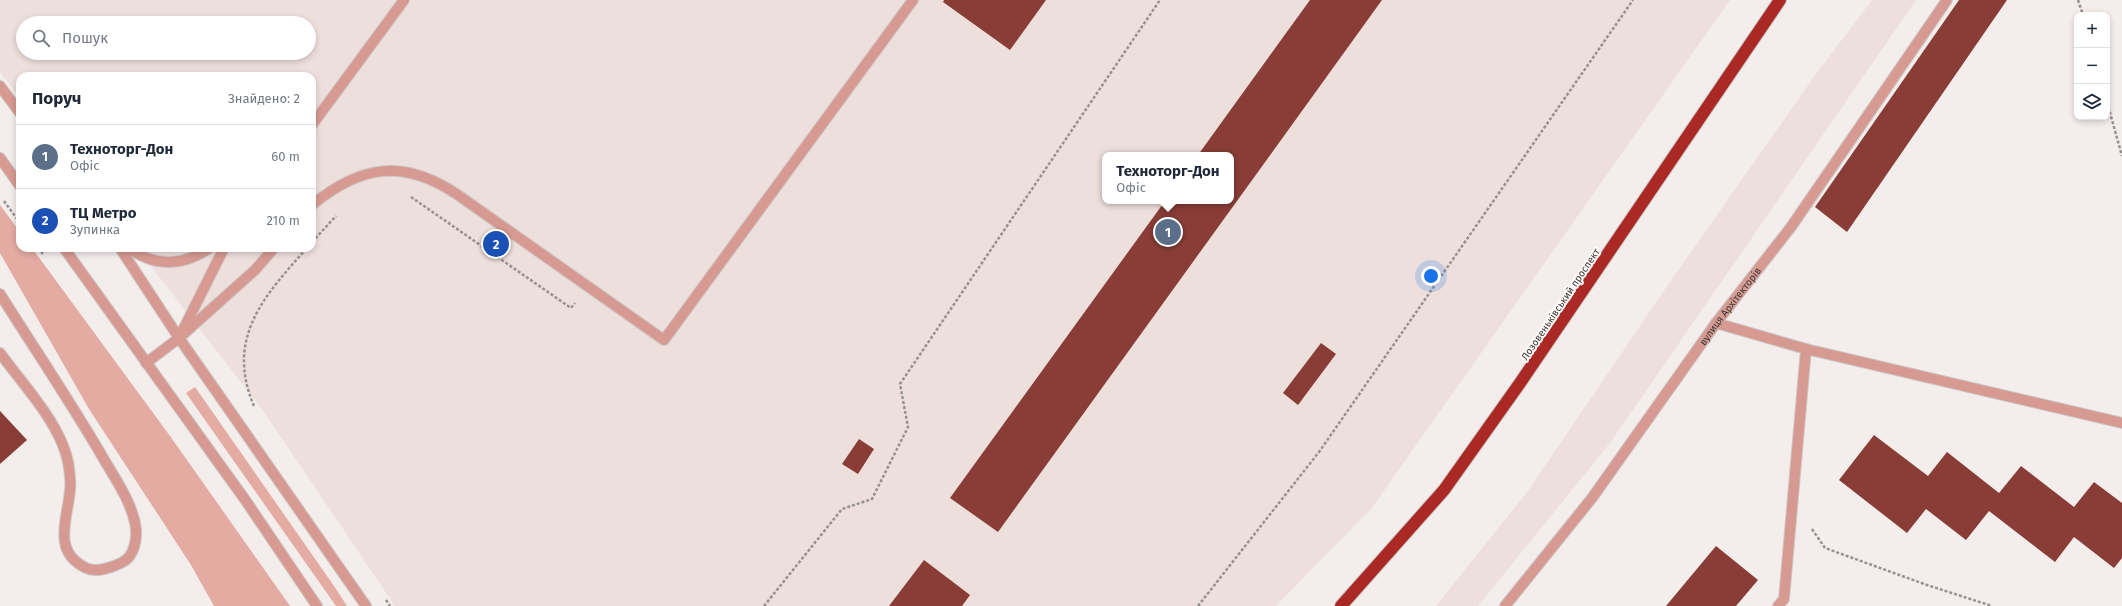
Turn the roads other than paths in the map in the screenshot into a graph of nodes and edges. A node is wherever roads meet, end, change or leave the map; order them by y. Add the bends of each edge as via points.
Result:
1 (404, 0) edge
2 (913, 0) edge
3 (1780, 0) edge
4 (1947, 0) edge
5 (0, 86) edge
6 (16, 108) edge
7 (316, 120) edge
8 (0, 158) edge
9 (16, 180) edge
10 (316, 202) edge
11 (67, 252) edge
12 (123, 252) edge
13 (137, 252) edge
14 (202, 252) edge
15 (222, 252) edge
16 (271, 252) edge
17 (0, 294) edge
18 (1716, 323) junction
19 (179, 338) junction
20 (1806, 349) junction
21 (0, 353) edge
22 (146, 363) junction
23 (2122, 423) edge
24 (1783, 604) edge
25 (317, 606) edge
26 (366, 606) edge
27 (1341, 606) edge
28 (1506, 606) edge

1 - 7 street
2 - 10 street via 664,340 452,191 418,174 387,170 365,174
3 - 27 highway, Лозовеньківський проспект via 1520,383 1448,484
4 - 18 street, вулиця Архітекторів via 1790,227
5 - 6 street
8 - 9 street
11 - 22 street
12 - 19 street
13 - 14 street via 155,261 179,263
15 - 19 street
16 - 19 street via 255,270
17 - 21 street via 90,435 130,508 136,531 131,555 124,562 100,570 89,569 77,563 70,555 63,530 70,491 66,454 50,422
18 - 20 street
18 - 28 street, вулиця Архітекторів via 1592,498
19 - 22 street
19 - 26 street
20 - 23 street
20 - 24 street
22 - 25 street via 246,501

